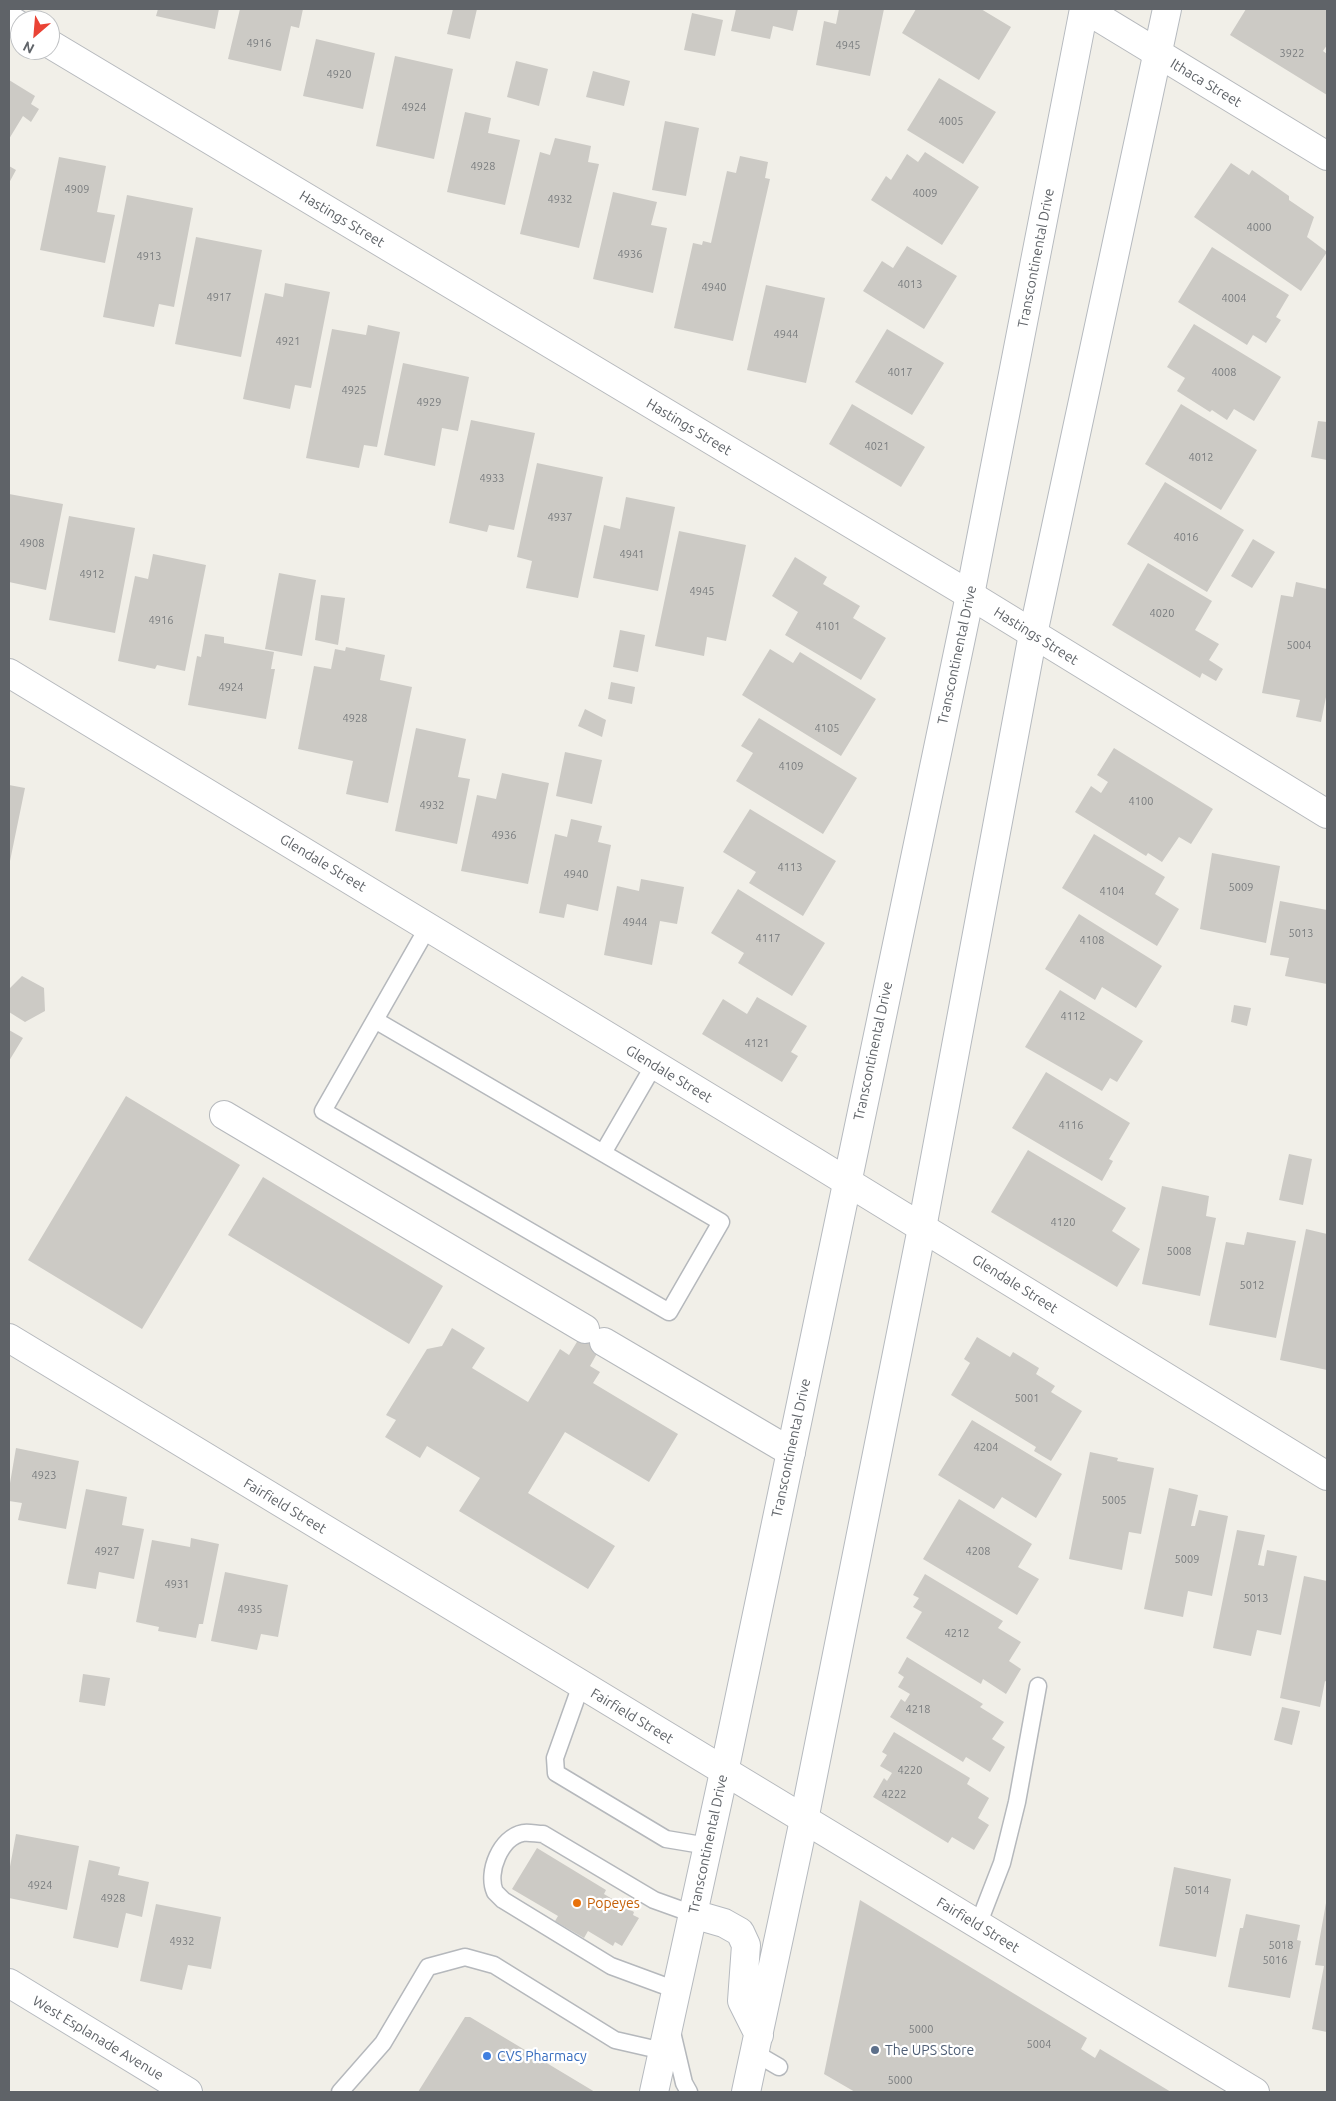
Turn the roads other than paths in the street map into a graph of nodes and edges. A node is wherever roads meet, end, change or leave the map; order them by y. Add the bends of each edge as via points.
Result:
1 (1085, 9) edge
2 (1167, 9) edge
3 (60, 50) edge
4 (1158, 53) junction
5 (1327, 156) edge
6 (970, 595) junction
7 (1033, 634) junction
8 (9, 673) edge
9 (1327, 814) edge
10 (428, 927) junction
11 (375, 1020) junction
12 (654, 1065) junction
13 (224, 1116) dead end
14 (603, 1153) junction
15 (846, 1181) junction
16 (922, 1228) junction
17 (9, 1338) edge
18 (791, 1452) junction
19 (1327, 1476) edge
20 (581, 1685) junction
21 (1038, 1686) dead end
22 (724, 1772) junction
23 (804, 1820) junction
24 (708, 1846) junction
25 (693, 1914) junction
26 (978, 1925) junction
27 (9, 1984) edge
28 (676, 1990) junction
29 (669, 2020) junction
30 (757, 2044) junction
31 (663, 2051) junction
32 (779, 2067) dead end
33 (188, 2092) edge
34 (340, 2092) edge
35 (654, 2092) edge
36 (689, 2092) edge
37 (746, 2092) edge
38 (1256, 2092) edge

1 - 4 street, Ithaca Street
1 - 6 street, Transcontinental Drive
2 - 4 street
3 - 6 street, Hastings Street
4 - 5 street, Ithaca Street
4 - 7 street
6 - 7 street, Hastings Street
6 - 15 street, Transcontinental Drive
7 - 9 street, Hastings Street
7 - 16 street
8 - 10 street, Glendale Street
10 - 11 lane
10 - 12 street, Glendale Street
11 - 14 lane
11 - 14 lane via 323,1110 668,1312 721,1222
12 - 14 lane
12 - 15 street, Glendale Street
13 - 18 street
15 - 16 street, Glendale Street
15 - 18 street, Transcontinental Drive
16 - 19 street, Glendale Street
16 - 23 street
17 - 20 street, Fairfield Street
18 - 22 street, Transcontinental Drive
20 - 22 street, Fairfield Street
20 - 24 lane via 555,1758 556,1773 666,1839
21 - 26 lane via 1002,1864
22 - 23 street, Fairfield Street
22 - 24 street, Transcontinental Drive
23 - 26 street, Fairfield Street
23 - 30 street
24 - 25 street, Transcontinental Drive
25 - 28 street, Transcontinental Drive
25 - 28 lane via 654,1900 543,1834 522,1833 510,1840 492,1869 495,1892 503,1900 611,1966
25 - 30 street via 724,1922 740,1932 746,1945 742,2001
26 - 38 street, Fairfield Street
27 - 33 street, West Esplanade Avenue
28 - 29 street, Transcontinental Drive
29 - 31 street, Transcontinental Drive
29 - 36 lane
30 - 32 lane
30 - 37 street
31 - 34 lane via 615,2040 494,1965 465,1957 428,1967 383,2043
31 - 35 street, Transcontinental Drive

